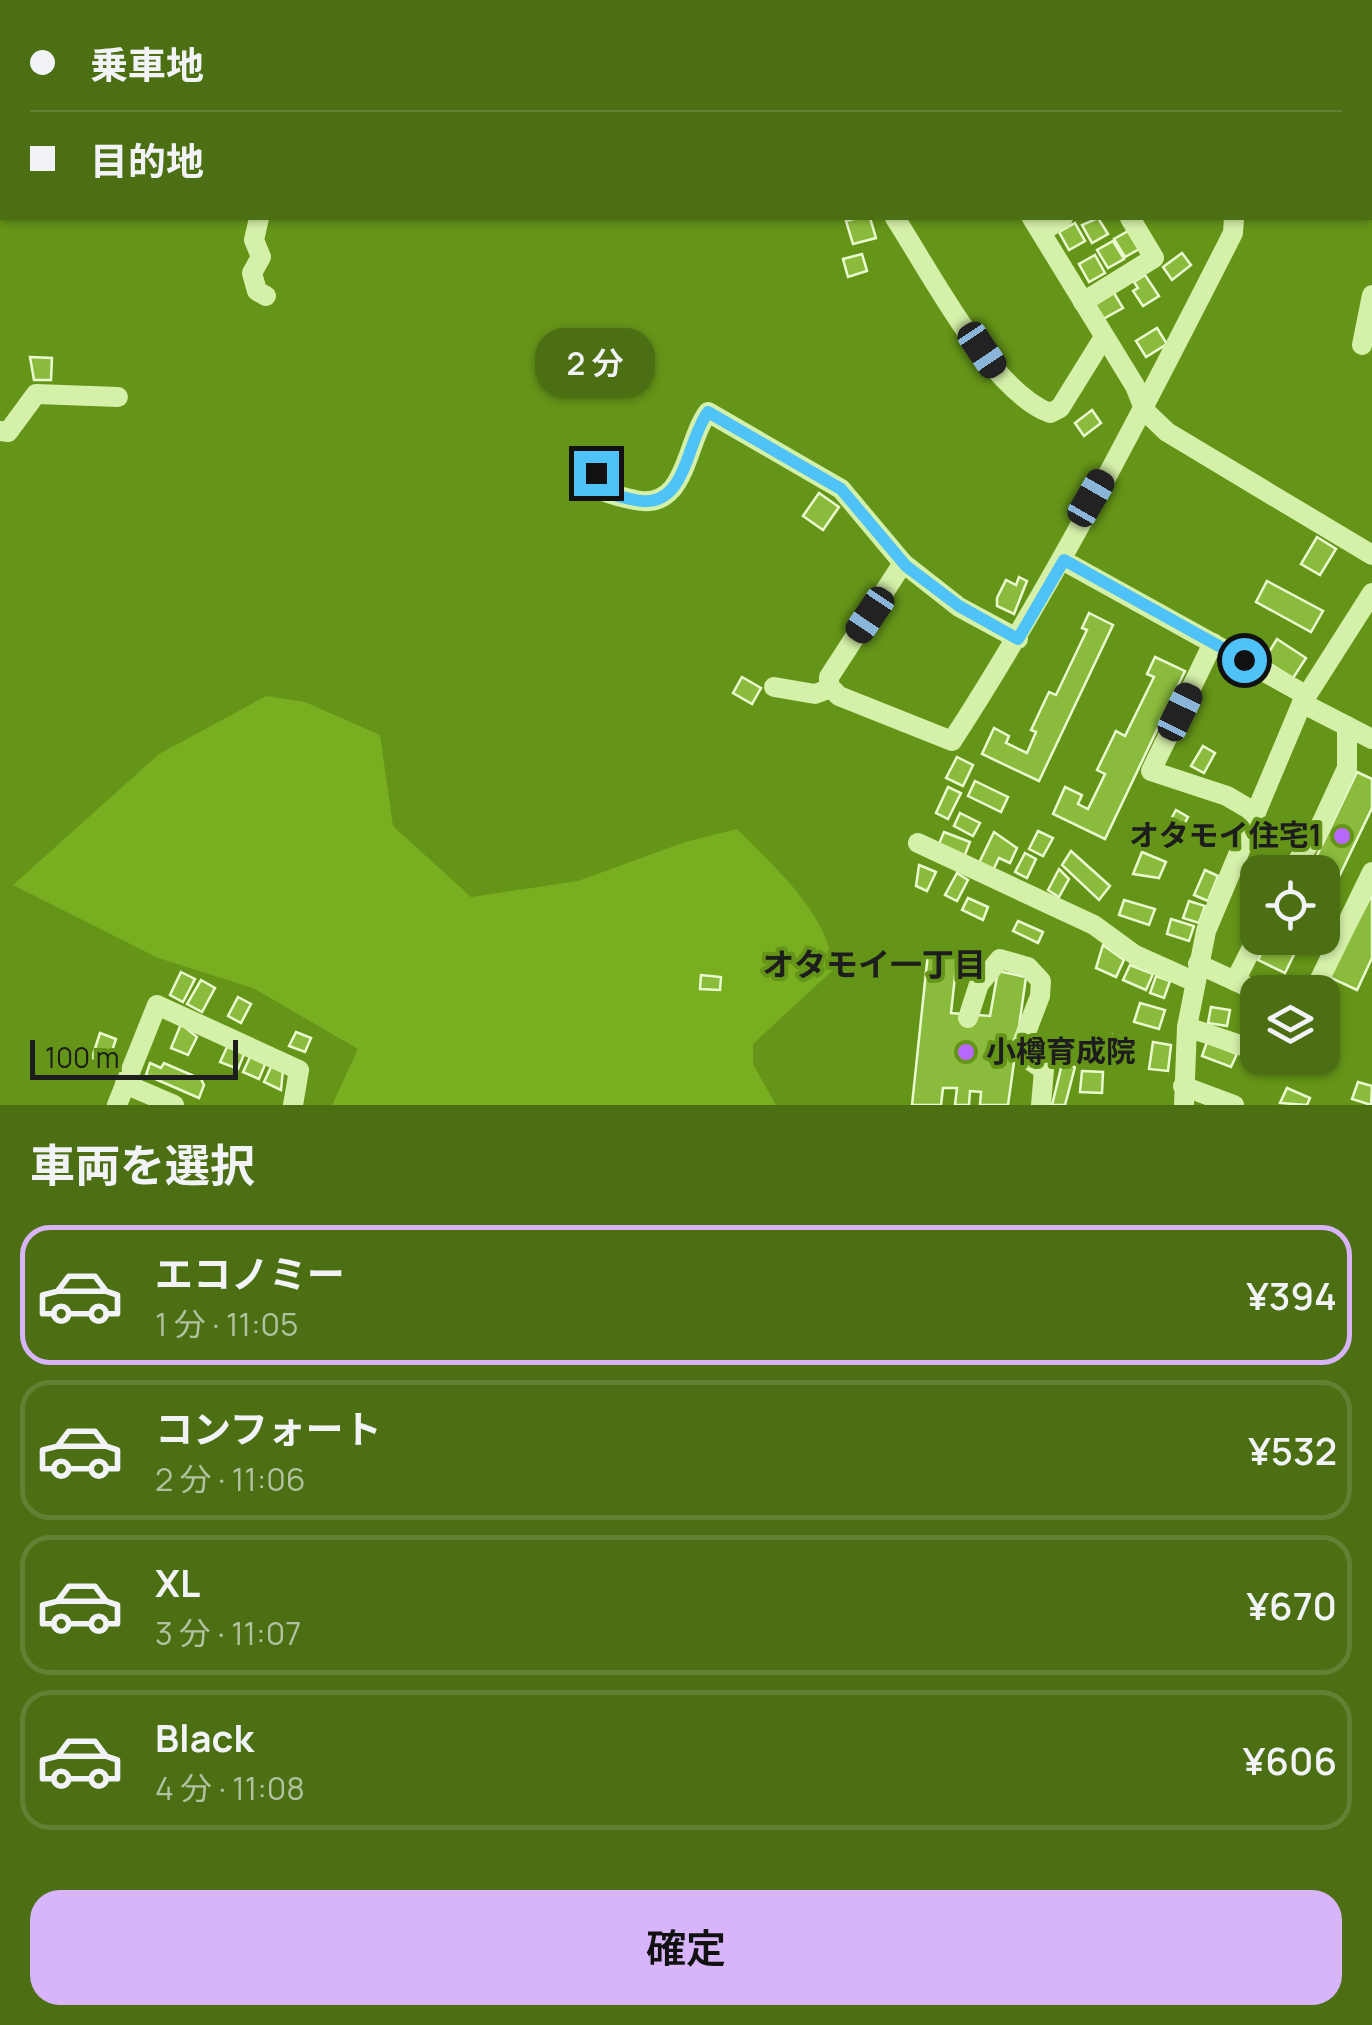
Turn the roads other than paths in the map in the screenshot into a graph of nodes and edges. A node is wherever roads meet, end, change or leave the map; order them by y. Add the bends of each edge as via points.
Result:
1 (259, 220) edge
2 (897, 220) edge
3 (1131, 220) edge
4 (1234, 220) edge
5 (1036, 225) edge
6 (1372, 295) edge
7 (266, 296) dead end
8 (1083, 302) junction
9 (1104, 337) junction
10 (1362, 345) dead end
11 (118, 397) dead end
12 (1145, 411) junction
13 (0, 431) edge
14 (596, 473) dead end
15 (1372, 555) edge
16 (1064, 560) junction
17 (902, 563) junction
18 (1372, 594) edge
19 (1018, 639) junction
20 (1213, 643) junction
21 (774, 687) dead end
22 (831, 688) junction
23 (1304, 699) junction
24 (1347, 726) junction
25 (1372, 738) edge
26 (1256, 813) junction
27 (918, 843) dead end
28 (1302, 855) edge
29 (1372, 872) edge
30 (1248, 955) edge
31 (1195, 972) junction
32 (1321, 975) edge
33 (1235, 981) junction
34 (1240, 983) edge
35 (968, 1018) dead end
36 (1186, 1027) junction
37 (1240, 1045) edge
38 (125, 1084) junction
39 (1183, 1096) edge
40 (117, 1105) edge
41 (174, 1105) edge
42 (294, 1105) edge
43 (1042, 1105) edge
44 (1234, 1105) edge

1 - 7 street via 254,240 261,257 252,273 256,291
2 - 9 street via 1004,384 1035,408 1050,414 1060,408
3 - 8 street via 1154,258
4 - 12 street
5 - 8 street
6 - 10 street
8 - 9 street
9 - 12 street
11 - 13 street via 36,394 8,432
12 - 15 street via 1167,432
12 - 16 street via 1091,498
14 - 17 street via 597,488 606,493 660,500 674,491 708,412 841,489
16 - 19 street
16 - 20 street
17 - 19 street
17 - 22 street via 829,677
18 - 23 street
19 - 22 street via 952,741
20 - 23 street
20 - 26 street via 1151,772 1227,796
21 - 22 street via 816,694
23 - 24 street
23 - 26 street
24 - 25 street
24 - 28 street via 1347,768
26 - 31 street
27 - 31 street via 1094,925 1135,955
29 - 32 street
30 - 33 street
31 - 33 street
31 - 36 street
33 - 34 street
35 - 43 street via 979,984 1000,959 1028,967 1041,981 1022,1043 1028,1059 1044,1070
36 - 37 street
36 - 39 street
38 - 40 street
38 - 41 street
38 - 42 street via 157,1005 299,1070
39 - 44 street

